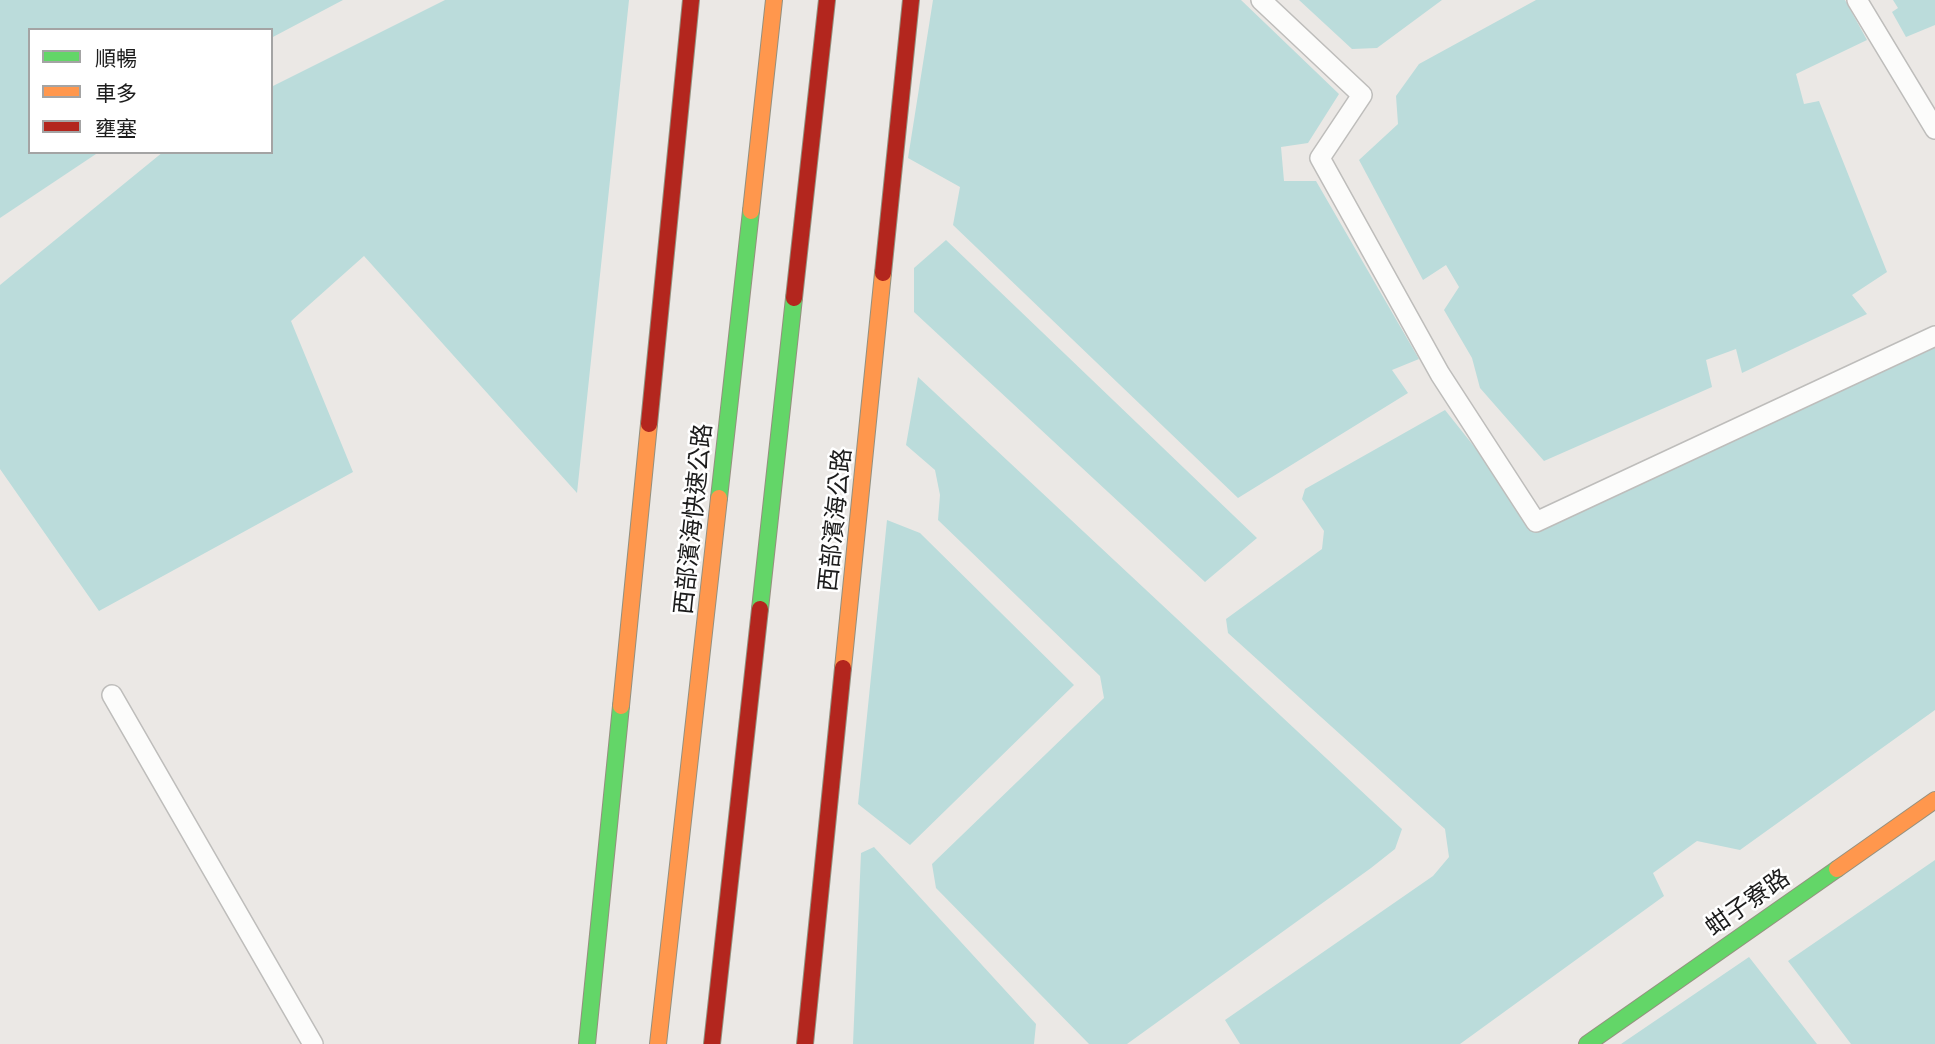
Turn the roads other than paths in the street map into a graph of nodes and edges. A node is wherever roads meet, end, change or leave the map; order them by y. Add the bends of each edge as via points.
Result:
1 (691, 0) edge
2 (774, 0) edge
3 (827, 0) edge
4 (911, 0) edge
5 (1261, 0) edge
6 (1857, 0) edge
7 (1935, 129) edge
8 (1935, 336) edge
9 (112, 695) dead end
10 (1935, 800) edge
11 (313, 1044) edge
12 (587, 1044) edge
13 (658, 1044) edge
14 (712, 1044) edge
15 (805, 1044) edge
16 (1587, 1044) edge

1 - 12 main road
2 - 13 main road, 西部濱海快速公路
3 - 14 main road
4 - 15 main road, 西部濱海公路
5 - 8 lane via 1362,95 1320,158 1440,374 1536,522
6 - 7 lane
9 - 11 lane
10 - 16 main road, 蚶子寮路

